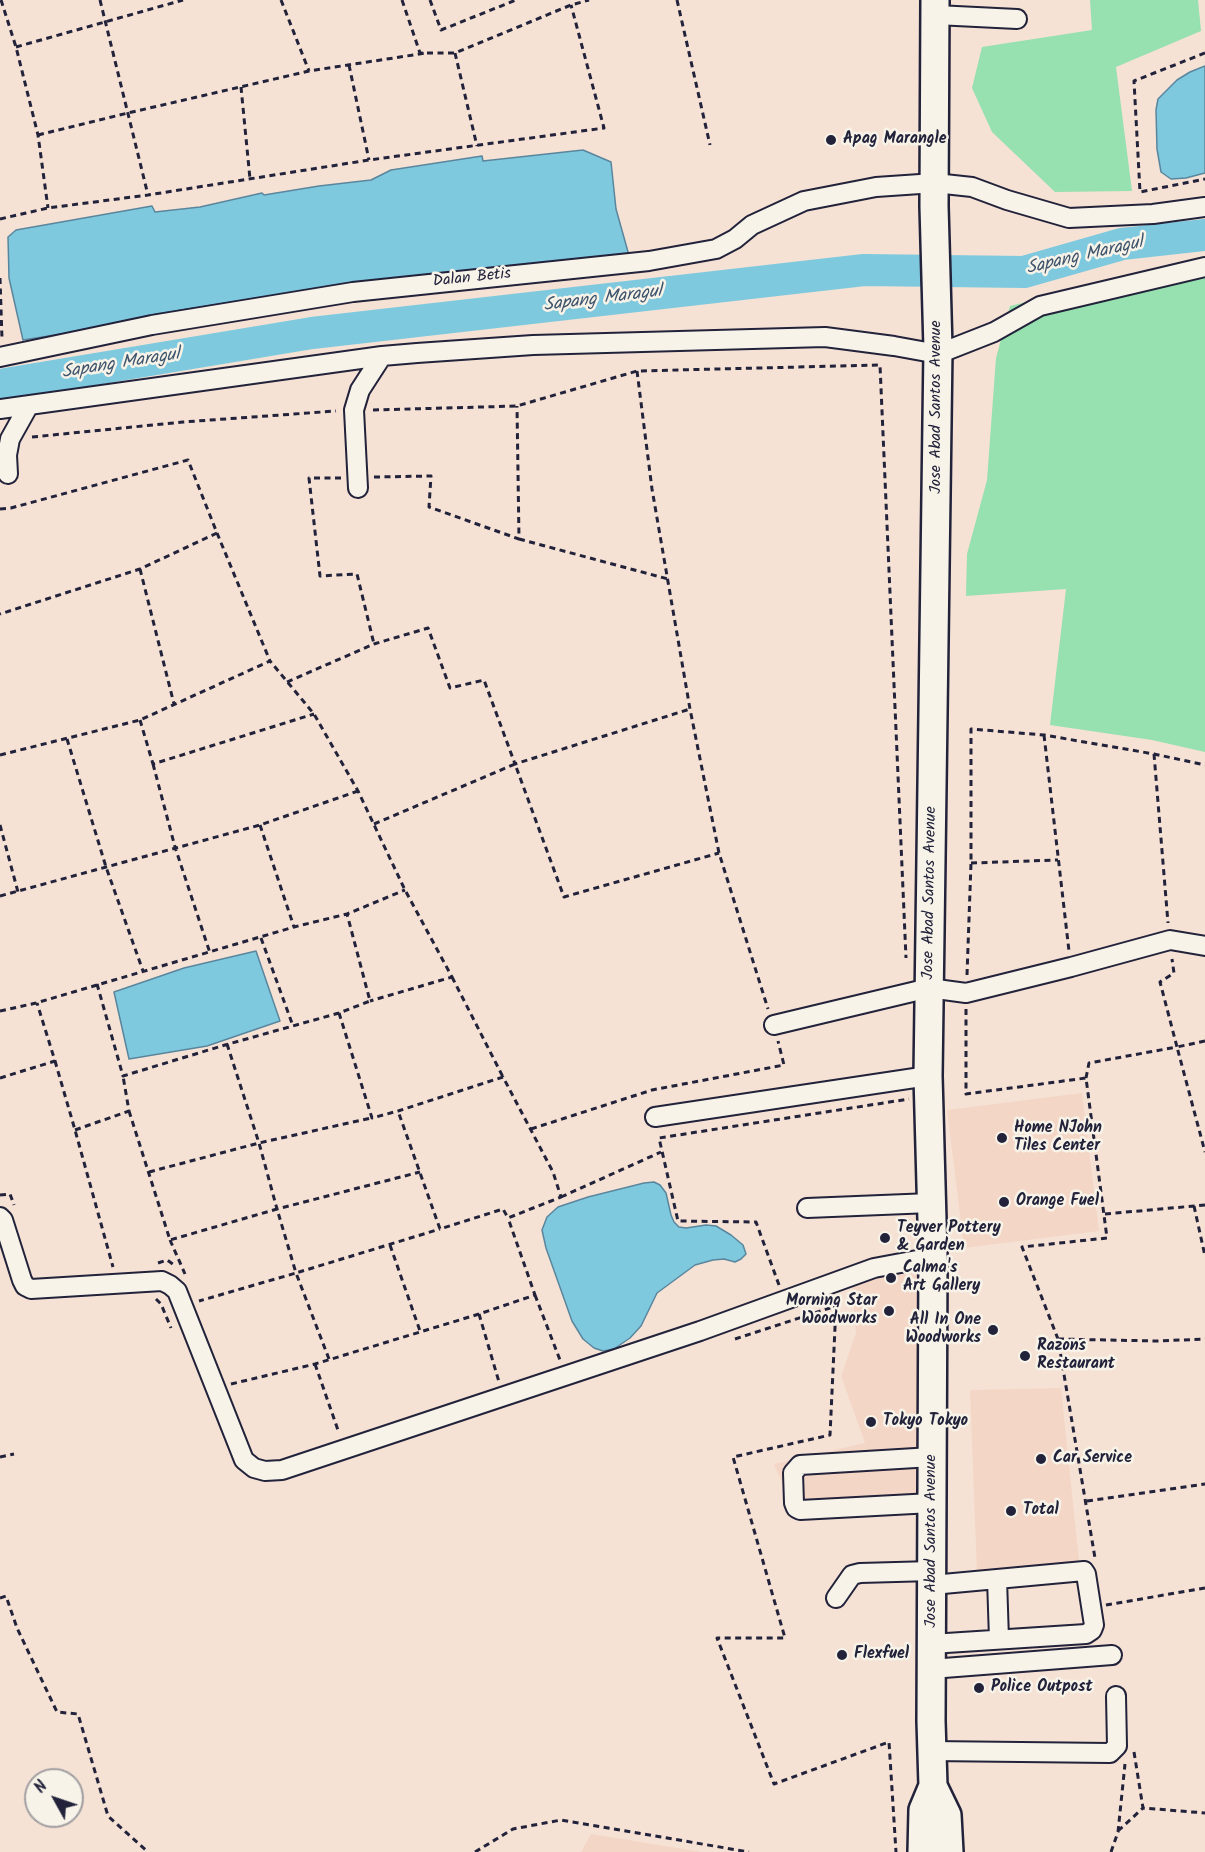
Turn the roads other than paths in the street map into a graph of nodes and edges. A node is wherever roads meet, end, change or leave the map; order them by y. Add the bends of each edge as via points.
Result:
1 (935, 7) edge
2 (1017, 19) dead end
3 (934, 194) junction
4 (1205, 207) edge
5 (1205, 267) edge
6 (1, 349) edge
7 (938, 351) junction
8 (382, 357) junction
9 (29, 405) junction
10 (0, 409) edge
11 (8, 474) dead end
12 (358, 483) road end
13 (1205, 946) edge
14 (918, 990) junction
15 (774, 1025) road end
16 (919, 1078) junction
17 (655, 1117) dead end
18 (931, 1203) junction
19 (807, 1208) dead end
20 (7, 1212) edge
21 (933, 1257) junction
22 (932, 1457) junction
23 (932, 1503) junction
24 (932, 1578) junction
25 (997, 1579) junction
26 (836, 1598) dead end
27 (999, 1639) junction
28 (1113, 1655) dead end
29 (931, 1657) junction
30 (1116, 1696) dead end
31 (931, 1750) junction
32 (933, 1786) junction
33 (922, 1852) edge
34 (949, 1852) edge

1 - 2 street
1 - 3 highway, Jose Abad Santos Avenue
3 - 4 street, Dalan Betis via 972,187 1070,218
3 - 6 street, Dalan Betis via 876,187 804,201 752,225 716,249 649,261 342,294
3 - 7 highway, Jose Abad Santos Avenue
5 - 7 street via 1040,306 994,332
7 - 8 street via 825,337 533,345
7 - 14 highway, Jose Abad Santos Avenue
8 - 9 street
8 - 12 street via 360,390 354,410
9 - 10 street
9 - 11 street via 10,439
13 - 14 street via 1170,940 966,993
14 - 15 street
14 - 16 highway, Jose Abad Santos Avenue
16 - 17 street
16 - 18 highway, Jose Abad Santos Avenue
18 - 19 street
18 - 21 highway, Jose Abad Santos Avenue
20 - 21 street via 3,1220 26,1286 162,1281 177,1291 244,1460 265,1471 282,1470 700,1332 874,1268
21 - 22 highway, Jose Abad Santos Avenue
22 - 23 highway, Jose Abad Santos Avenue
22 - 23 street via 800,1465 793,1473 794,1503 800,1510
23 - 24 highway, Jose Abad Santos Avenue
24 - 25 street
24 - 26 street via 860,1573 852,1575
24 - 29 highway, Jose Abad Santos Avenue
25 - 27 street
25 - 27 street via 1084,1571 1094,1625 1086,1634
27 - 29 street
28 - 29 street
29 - 31 highway, Jose Abad Santos Avenue
30 - 31 street via 1117,1746 1110,1753
31 - 32 highway, Jose Abad Santos Avenue
32 - 33 highway, Jose Abad Santos Avenue via 923,1810
32 - 34 highway, Jose Abad Santos Avenue via 947,1815

